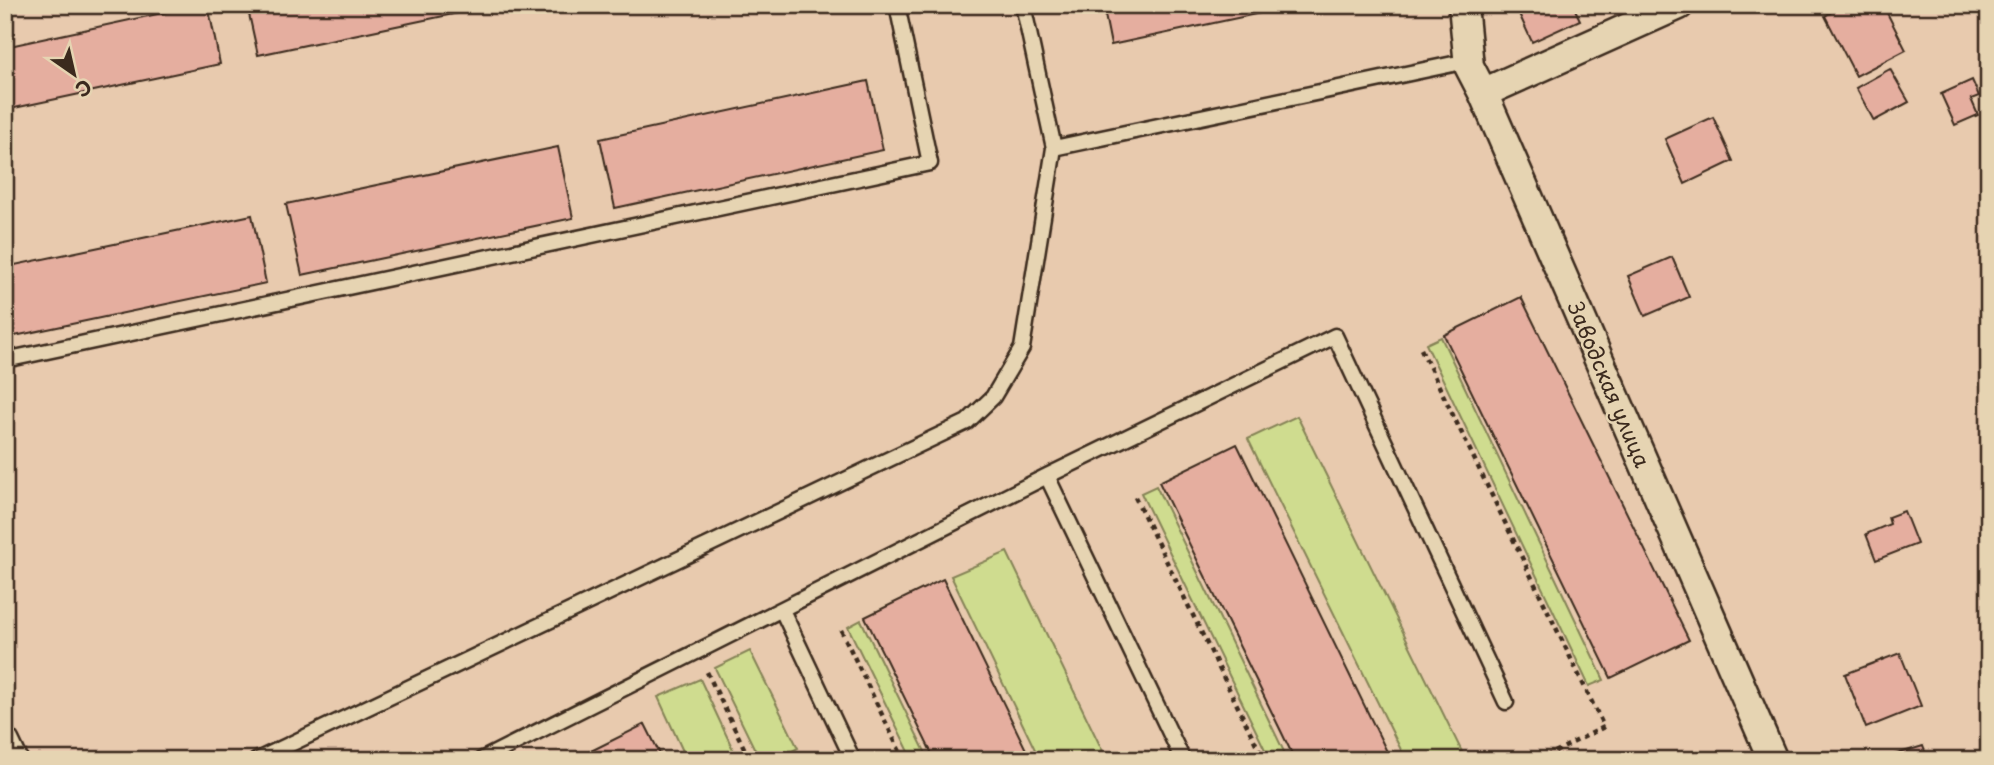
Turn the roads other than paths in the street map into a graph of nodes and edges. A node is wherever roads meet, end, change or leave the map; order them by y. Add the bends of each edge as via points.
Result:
1 (897, 5) edge
2 (1023, 5) edge
3 (1463, 5) edge
4 (1679, 5) edge
5 (1453, 64) dead end
6 (1483, 93) junction
7 (1054, 148) junction
8 (5, 360) edge
9 (1047, 475) junction
10 (782, 610) junction
11 (1506, 702) dead end
12 (5, 743) edge
13 (486, 759) edge
14 (13, 760) edge
15 (257, 760) edge
16 (853, 760) edge
17 (1183, 760) edge
18 (1773, 760) edge

1 - 8 lane via 930,163
2 - 7 lane
3 - 6 street, Заводская улица via 1469,66
4 - 6 street
5 - 7 lane
6 - 18 street, Заводская улица
7 - 15 lane via 1022,348 993,397 967,422
9 - 10 lane
9 - 11 lane via 1335,337
9 - 17 lane
10 - 13 lane
10 - 16 lane
12 - 14 street

